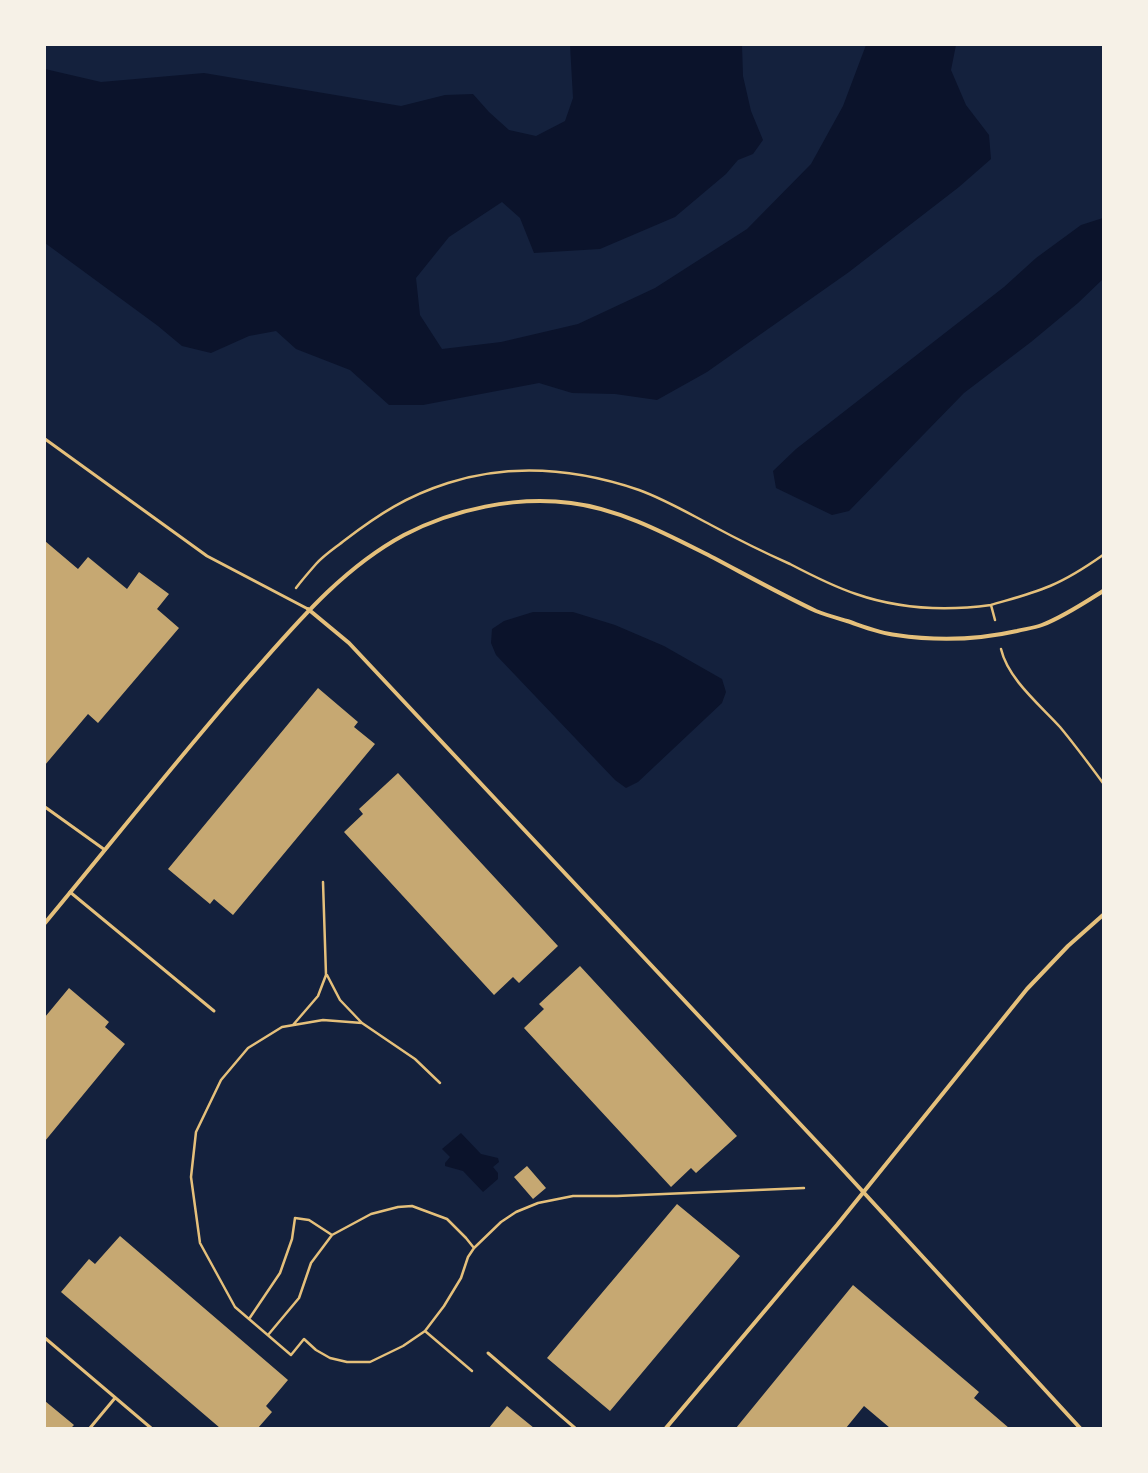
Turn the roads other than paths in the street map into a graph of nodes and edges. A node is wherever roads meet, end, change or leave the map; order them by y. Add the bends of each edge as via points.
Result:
1 (45, 439) edge
2 (1103, 590) edge
3 (308, 609) junction
4 (45, 807) edge
5 (105, 850) junction
6 (70, 892) junction
7 (1103, 915) edge
8 (45, 923) edge
9 (214, 1011) dead end
10 (863, 1193) junction
11 (45, 1338) edge
12 (488, 1354) dead end
13 (115, 1398) junction
14 (90, 1428) edge
15 (151, 1428) edge
16 (575, 1428) edge
17 (666, 1428) edge
18 (1080, 1428) edge

1 - 3 lane via 208,556
2 - 3 street via 1041,625 1011,632 985,637 939,639 894,635 818,612 663,532 616,513 572,503 526,501 483,507 439,519 403,536 369,557
3 - 5 street via 220,709
3 - 10 street via 349,643
4 - 5 lane
5 - 6 street
6 - 8 street
6 - 9 lane
7 - 10 street via 1068,946 1028,990
10 - 17 street
10 - 18 street
11 - 13 lane
12 - 16 lane
13 - 14 lane
13 - 15 lane

